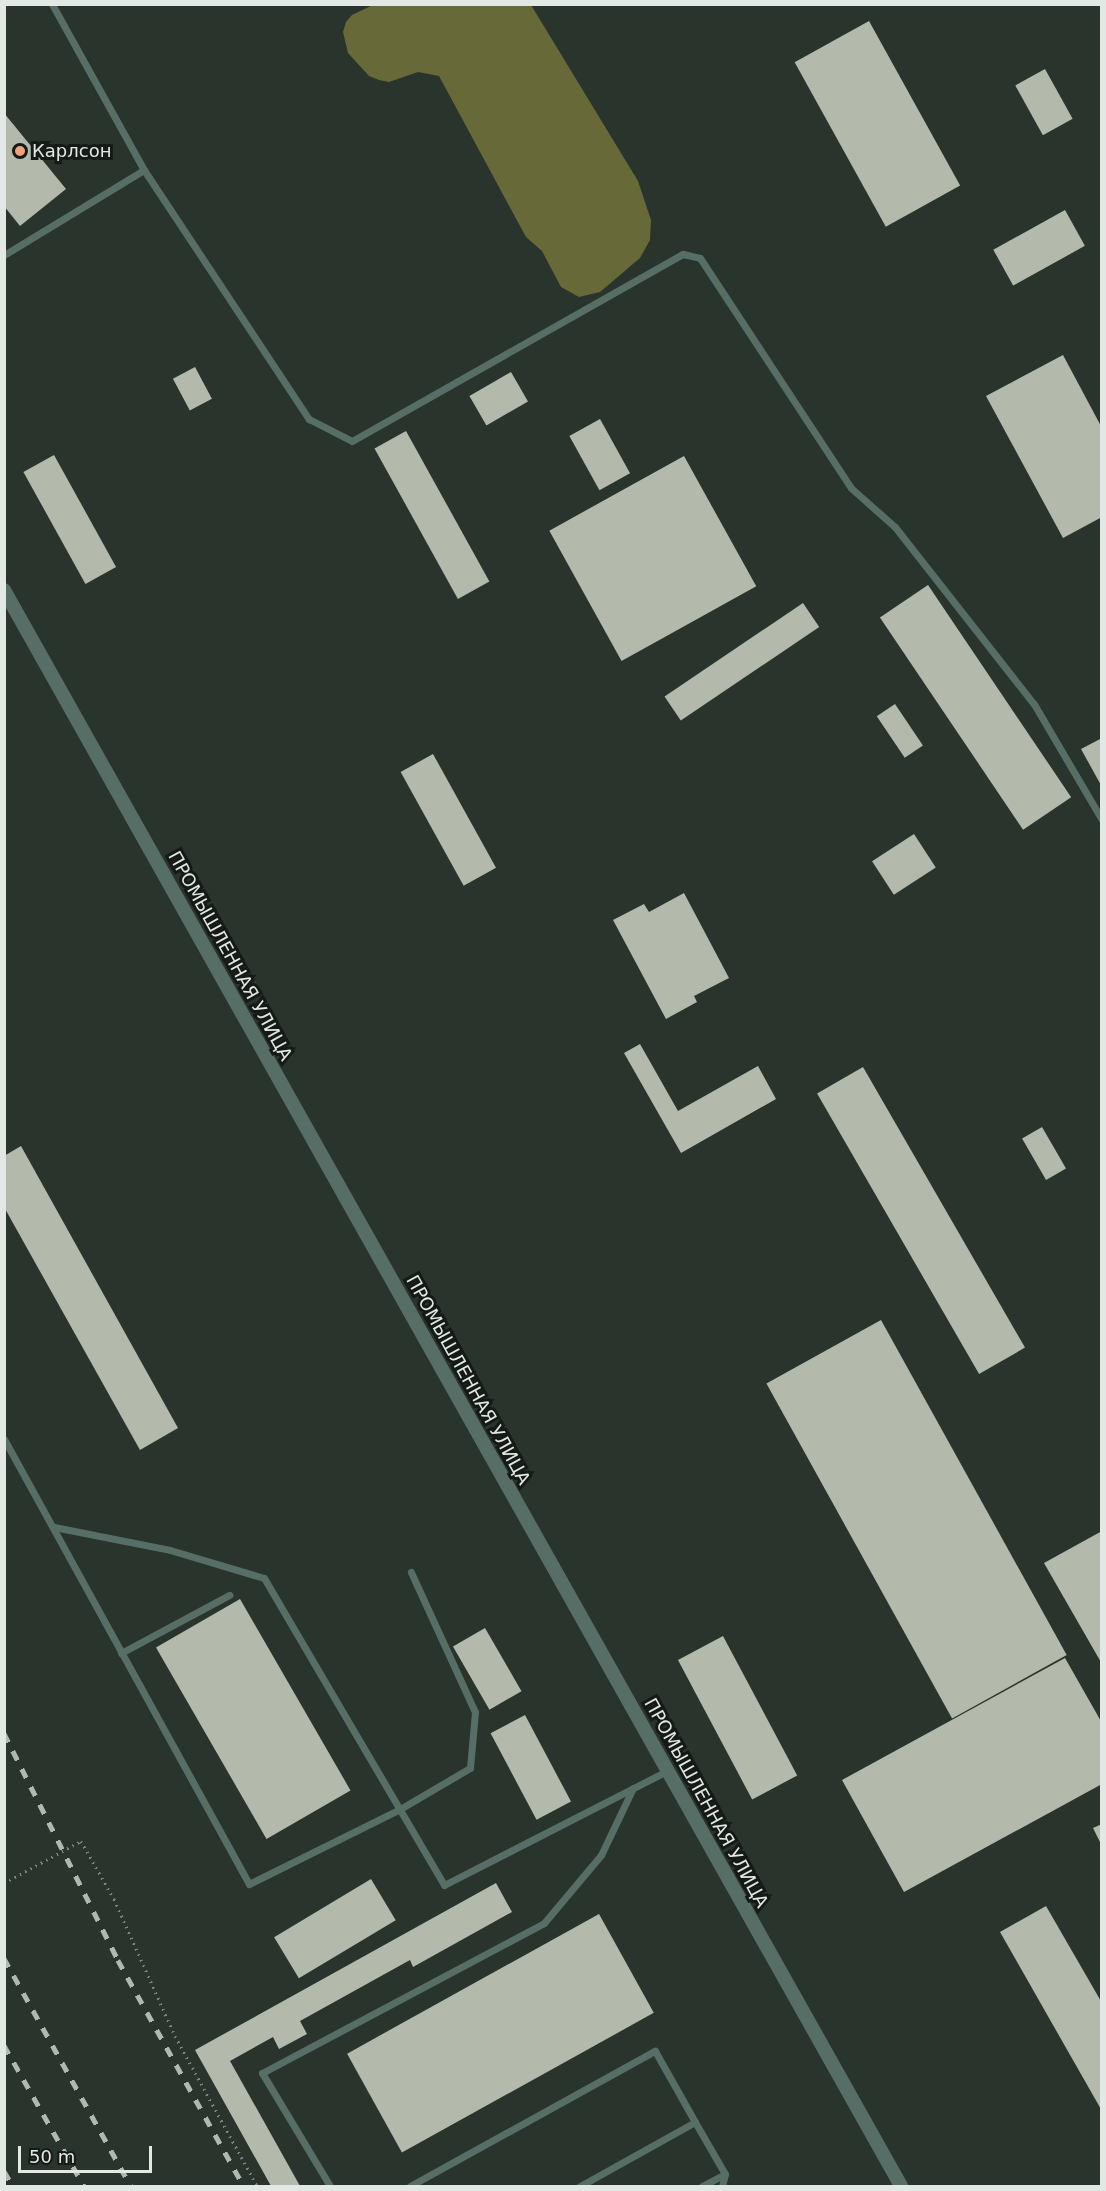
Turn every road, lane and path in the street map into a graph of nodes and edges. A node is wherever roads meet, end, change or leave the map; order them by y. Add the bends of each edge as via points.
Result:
1 (52, 4) edge
2 (144, 170) junction
3 (4, 255) edge
4 (4, 590) edge
5 (1101, 820) edge
6 (4, 1439) edge
7 (54, 1527) junction
8 (411, 1572) dead end
9 (229, 1595) dead end
10 (121, 1653) junction
11 (667, 1771) junction
12 (633, 1788) junction
13 (400, 1809) junction
14 (4, 1883) edge
15 (695, 2122) junction
16 (725, 2174) junction
17 (257, 2187) edge
18 (330, 2187) edge
19 (410, 2187) edge
20 (580, 2187) edge
21 (702, 2187) edge
22 (722, 2187) edge
23 (901, 2187) edge

1 - 2 lane
2 - 3 lane
2 - 5 lane via 309,419 352,441 683,254 700,258 851,488 895,527 1034,704
4 - 11 street, ПРОМЫШЛЕННАЯ УЛИЦА
6 - 7 lane
7 - 10 lane
7 - 13 lane via 170,1550 264,1578
8 - 13 lane via 475,1712 470,1768
9 - 10 lane
10 - 13 lane via 249,1884
11 - 12 lane
11 - 23 street, ПРОМЫШЛЕННАЯ УЛИЦА
12 - 13 lane via 444,1885
12 - 18 lane via 601,1855 544,1923 262,2073
14 - 17 path, bridge via 81,1841 114,1899 175,2036
15 - 16 lane
15 - 19 lane via 655,2051
15 - 20 lane
16 - 21 lane
16 - 22 lane

